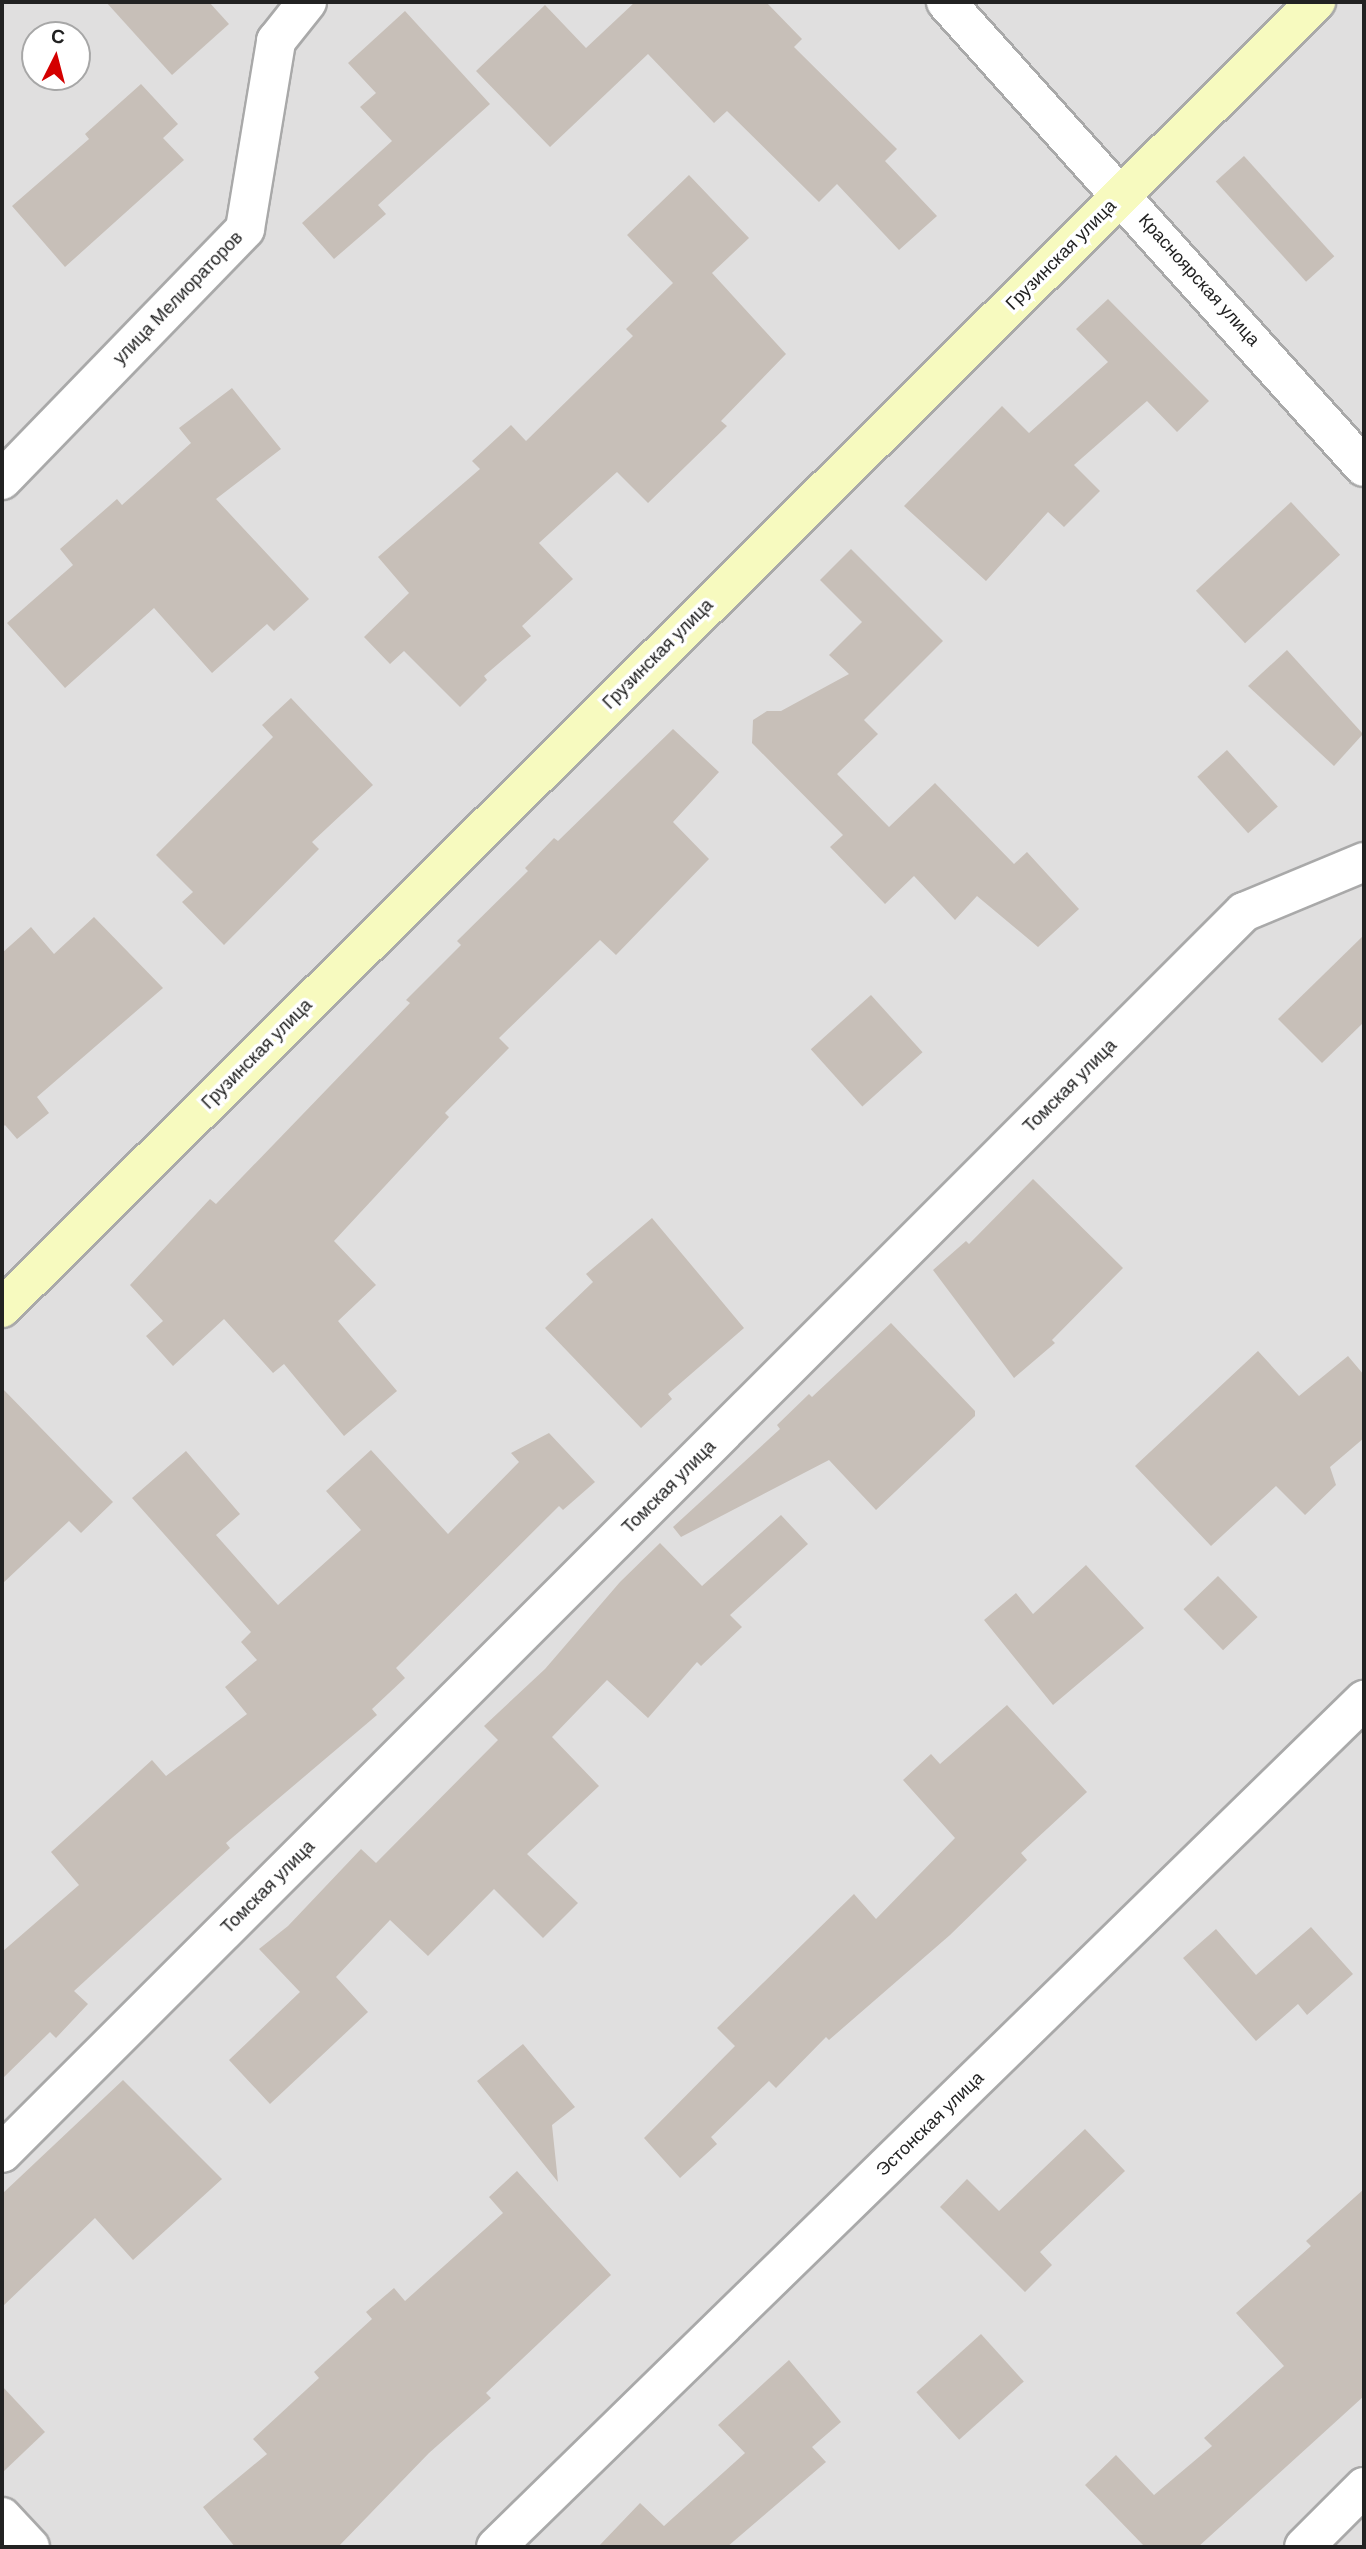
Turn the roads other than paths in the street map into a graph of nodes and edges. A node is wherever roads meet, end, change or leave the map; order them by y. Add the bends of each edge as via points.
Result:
1 (307, 2) edge
2 (946, 2) edge
3 (1316, 2) edge
4 (1122, 194) junction
5 (1364, 467) edge
6 (2, 480) edge
7 (1364, 862) edge
8 (2, 1308) edge
9 (1364, 1700) edge
10 (2, 2153) edge
11 (1364, 2487) edge
12 (2, 2517) edge
13 (30, 2547) edge
14 (496, 2547) edge
15 (1304, 2547) edge

1 - 6 street, улица Мелиораторов via 276,41 246,229
2 - 4 street, Красноярская улица
3 - 4 main road, Грузинская улица
4 - 5 street, Красноярская улица
4 - 8 main road, Грузинская улица
7 - 10 street, Томская улица via 1244,912
9 - 14 street, Эстонская улица
11 - 15 street
12 - 13 street

